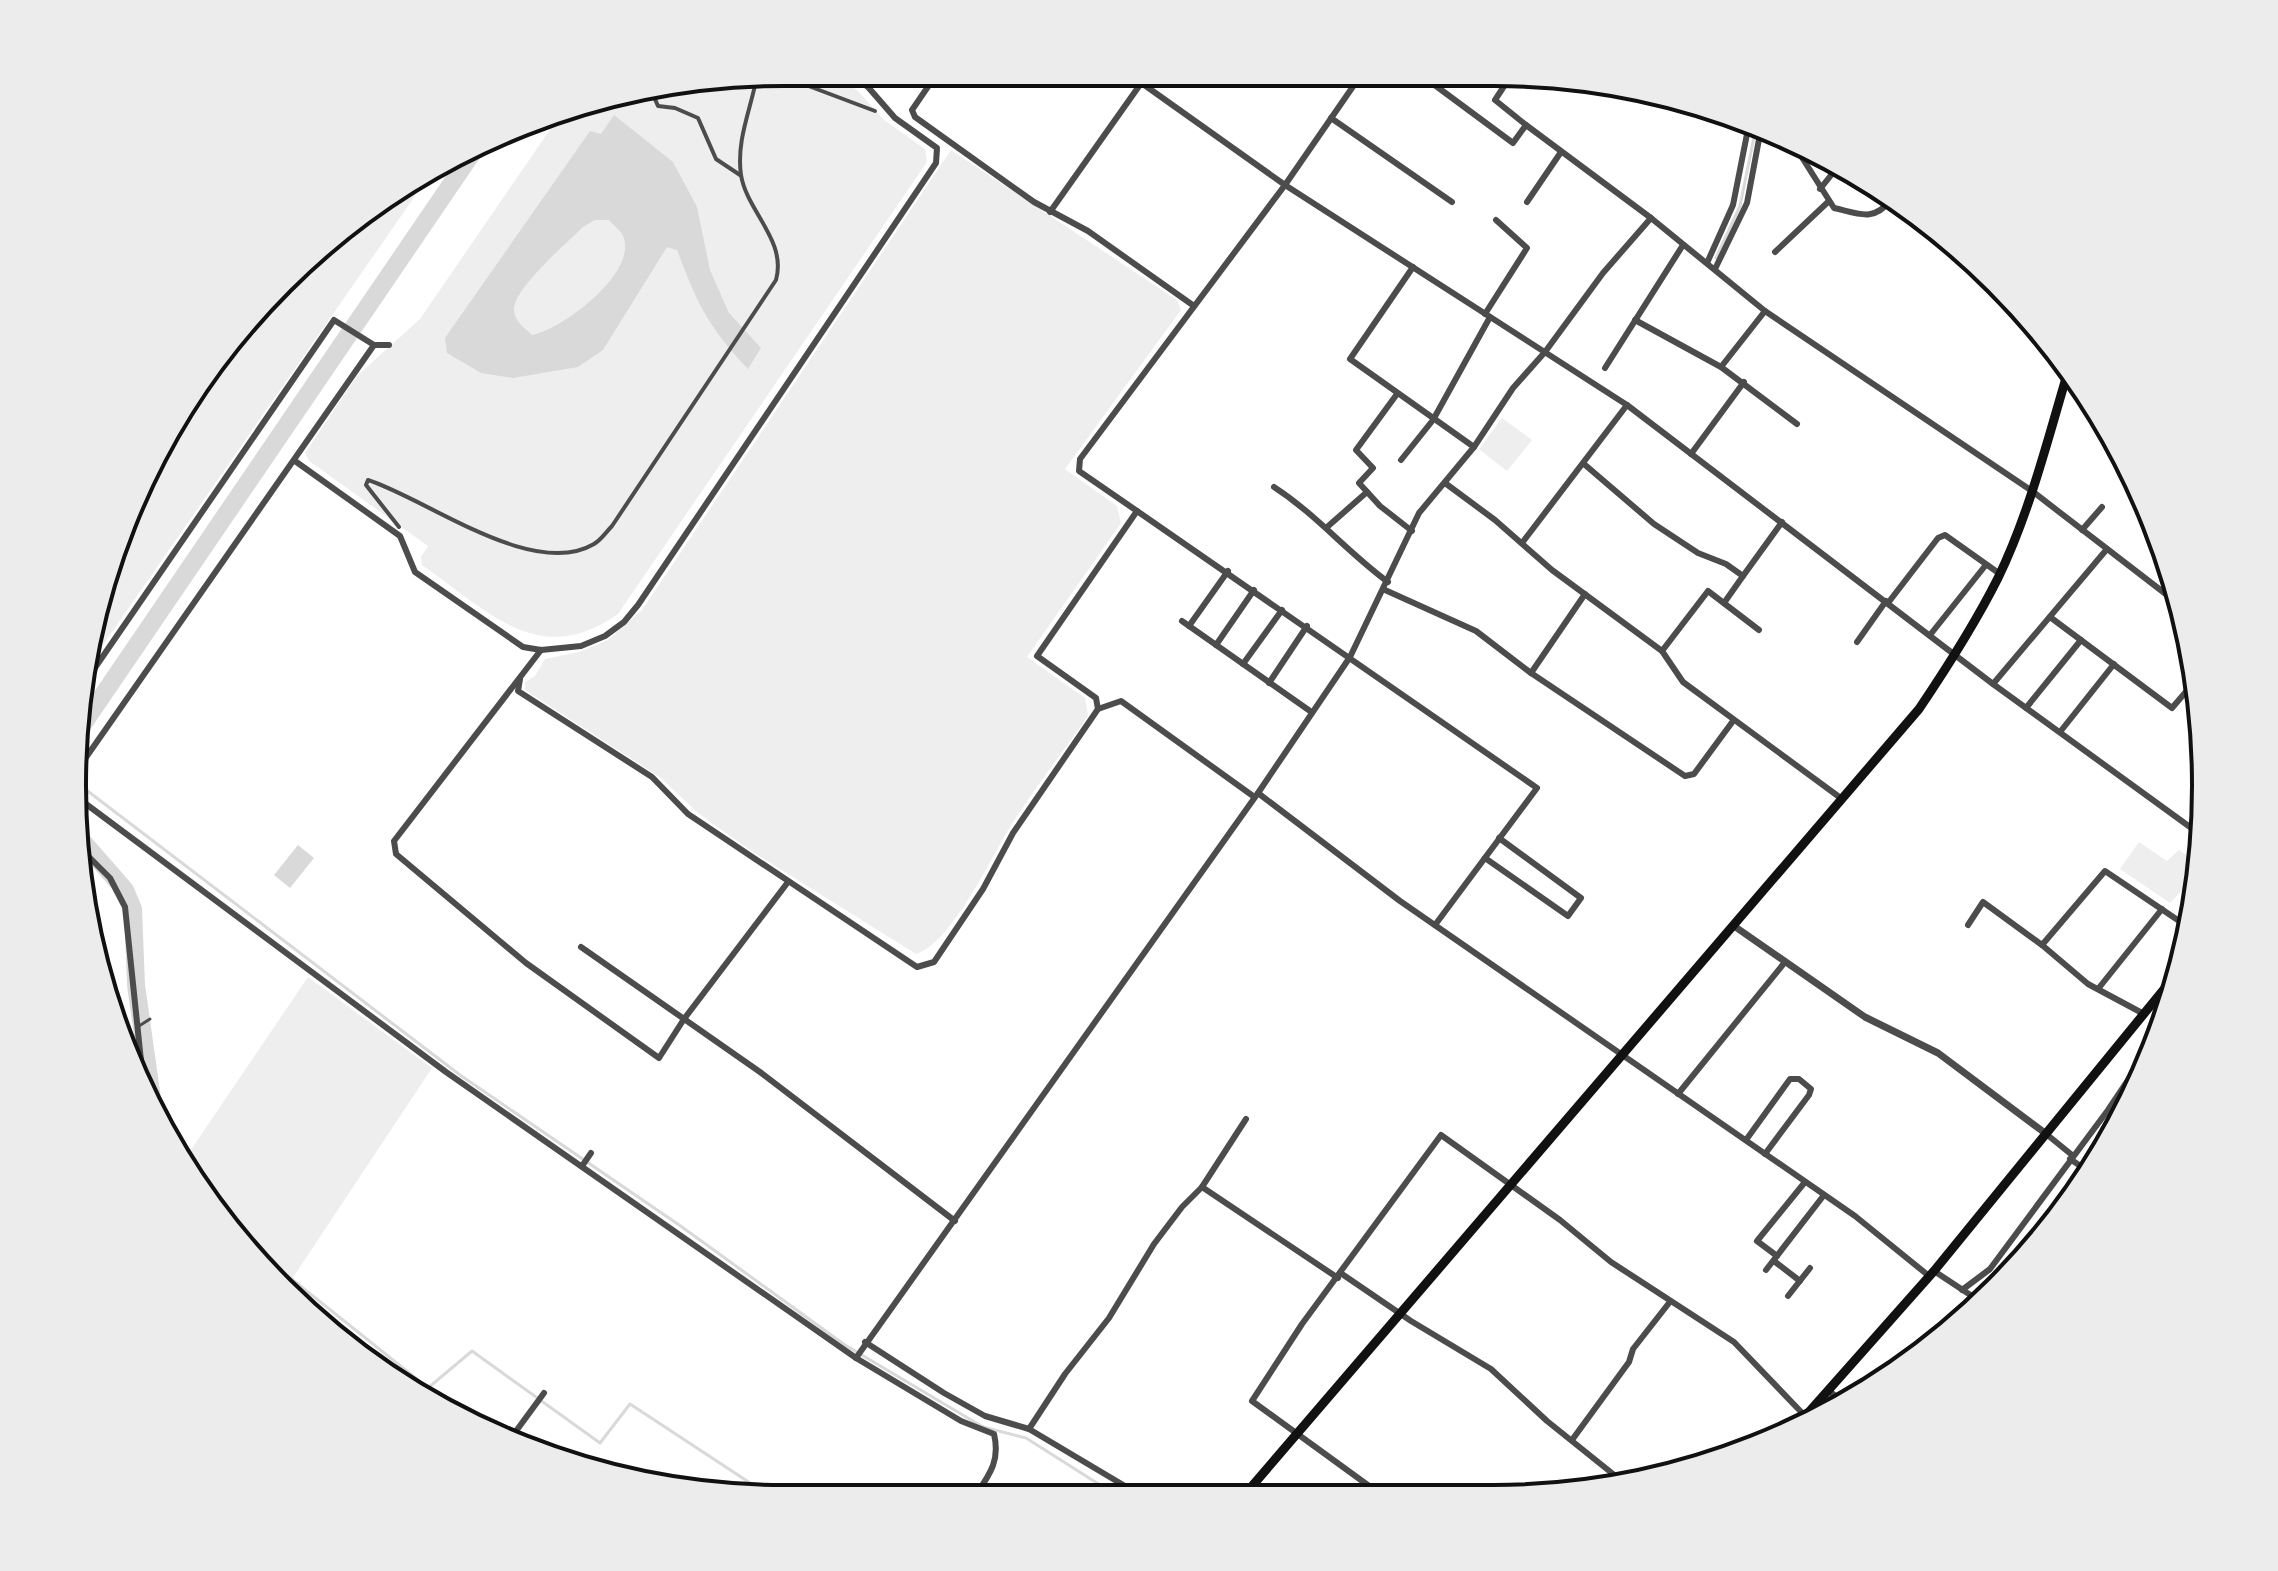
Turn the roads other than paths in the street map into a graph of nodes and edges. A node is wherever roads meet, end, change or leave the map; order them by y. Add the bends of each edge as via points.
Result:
1 (807, 86) edge
2 (867, 86) edge
3 (928, 86) edge
4 (1140, 86) edge
5 (1146, 86) edge
6 (1353, 86) edge
7 (1436, 86) edge
8 (1504, 86) edge
9 (754, 87) edge
10 (655, 98) edge
11 (875, 111) dead end
12 (1331, 118) junction
13 (1526, 125) junction
14 (1747, 134) edge
15 (1759, 139) edge
16 (953, 144) junction
17 (937, 148) junction
18 (1561, 152) junction
19 (1802, 158) edge
20 (1832, 174) edge
21 (741, 175) junction
22 (1285, 185) junction
23 (1820, 189) junction
24 (1829, 201) junction
25 (1452, 202) dead end
26 (1527, 202) dead end
27 (1885, 207) edge
28 (1050, 212) junction
29 (1651, 218) junction
30 (1496, 220) dead end
31 (1683, 245) junction
32 (1775, 252) dead end
33 (1707, 263) junction
34 (1413, 267) junction
35 (1715, 269) junction
36 (1194, 306) junction
37 (1765, 311) junction
38 (1488, 316) junction
39 (1635, 320) junction
40 (374, 345) junction
41 (389, 345) dead end
42 (1545, 352) junction
43 (1721, 367) junction
44 (1605, 368) dead end
45 (1744, 382) junction
46 (2064, 384) edge
47 (1397, 394) junction
48 (1627, 405) junction
49 (1433, 420) junction
50 (1797, 424) dead end
51 (1474, 447) junction
52 (1691, 454) junction
53 (1401, 460) dead end
54 (295, 461) junction
55 (1584, 464) junction
56 (1445, 483) junction
57 (1274, 487) dead end
58 (2032, 491) junction
59 (1367, 492) junction
60 (2102, 507) dead end
61 (1137, 511) junction
62 (1782, 522) junction
63 (399, 527) dead end
64 (1326, 528) junction
65 (2082, 530) junction
66 (1412, 531) junction
67 (1522, 543) junction
68 (2107, 549) junction
69 (1985, 566) junction
70 (1228, 571) junction
71 (2000, 574) junction
72 (1743, 576) junction
73 (1388, 582) junction
74 (1254, 590) junction
75 (1385, 590) junction
76 (2165, 593) edge
77 (1585, 594) junction
78 (1887, 602) junction
79 (1724, 603) junction
80 (1282, 610) junction
81 (2050, 617) junction
82 (1182, 621) dead end
83 (1189, 626) junction
84 (1307, 626) junction
85 (1759, 630) dead end
86 (1930, 635) junction
87 (2081, 640) junction
88 (1857, 642) dead end
89 (1216, 645) junction
90 (541, 650) junction
91 (1662, 651) junction
92 (1956, 654) junction
93 (1350, 657) junction
94 (100, 659) joint
95 (97, 664) edge
96 (1243, 664) junction
97 (2114, 664) junction
98 (1531, 673) junction
99 (520, 679) junction
100 (1269, 683) junction
101 (1993, 684) junction
102 (2186, 692) edge
103 (2026, 708) junction
104 (1098, 709) junction
105 (1310, 711) junction
106 (1733, 721) junction
107 (2060, 732) junction
108 (87, 757) edge
109 (1256, 795) junction
110 (1842, 799) junction
111 (86, 804) edge
112 (2191, 828) edge
113 (1499, 838) junction
114 (90, 858) edge
115 (1485, 858) junction
116 (788, 882) junction
117 (2162, 909) junction
118 (2179, 921) edge
119 (1435, 925) junction
120 (1968, 925) dead end
121 (1734, 926) junction
122 (2042, 945) junction
123 (581, 947) dead end
124 (1785, 962) junction
125 (2098, 989) junction
126 (2160, 995) edge
127 (2144, 1014) junction
128 (150, 1019) dead end
129 (684, 1019) junction
130 (139, 1026) dead end
131 (1622, 1055) junction
132 (141, 1056) edge
133 (2124, 1086) edge
134 (1678, 1094) junction
135 (1246, 1119) dead end
136 (2045, 1133) junction
137 (1746, 1140) junction
138 (591, 1153) dead end
139 (1765, 1154) junction
140 (2071, 1157) junction
141 (2080, 1164) edge
142 (582, 1166) junction
143 (1805, 1182) junction
144 (1508, 1185) junction
145 (1202, 1187) junction
146 (1824, 1195) junction
147 (955, 1221) junction
148 (1776, 1258) junction
149 (1810, 1268) dead end
150 (1766, 1270) dead end
151 (1932, 1273) junction
152 (1340, 1276) junction
153 (1800, 1281) junction
154 (1962, 1290) junction
155 (1971, 1295) edge
156 (1788, 1296) dead end
157 (1669, 1303) junction
158 (1397, 1313) junction
159 (865, 1342) junction
160 (856, 1358) junction
161 (1829, 1391) junction
162 (544, 1393) dead end
163 (1834, 1395) edge
164 (1817, 1405) edge
165 (1802, 1413) edge
166 (1029, 1429) junction
167 (516, 1431) edge
168 (1294, 1434) junction
169 (1572, 1440) junction
170 (1614, 1474) edge
171 (983, 1485) edge
172 (1123, 1485) edge
173 (1252, 1485) edge
174 (1367, 1485) edge

1 - 11 street
2 - 17 street via 895,118
3 - 16 street via 912,110
4 - 28 street
5 - 22 street
6 - 12 street
7 - 13 street via 1513,143
8 - 13 street via 1495,100
9 - 21 street via 744,122
10 - 21 street via 658,106 698,118 716,159
12 - 22 street
12 - 25 street
13 - 18 street
14 - 33 street via 1733,205
15 - 35 street via 1747,203
16 - 17 street
16 - 28 street
17 - 90 street via 931,172 624,622 581,646
18 - 26 street
18 - 29 street
19 - 23 street
20 - 23 street
21 - 63 street via 774,244 776,280 612,526 594,544 547,553 514,544 368,480 366,485
22 - 34 street
22 - 36 street
23 - 24 street
24 - 27 street via 1834,208 1871,217
24 - 32 street
28 - 36 street via 1088,231
29 - 31 street
29 - 42 street
30 - 38 street via 1527,248
31 - 33 street
31 - 39 street
33 - 35 street
34 - 38 street
34 - 47 street via 1350,359
35 - 37 street
36 - 61 street via 1080,459 1079,471
37 - 43 street
37 - 58 street
38 - 42 street
38 - 49 street
39 - 43 street
39 - 44 street
40 - 41 street
40 - 54 street
40 - 94 street via 334,320
42 - 48 street
42 - 51 street via 1513,388
43 - 45 street
45 - 50 street
45 - 52 street
46 - 58 highway
47 - 49 street
47 - 59 street via 1356,450 1373,468 1359,483
48 - 52 street
48 - 55 street
49 - 51 street
49 - 53 street
51 - 56 street
52 - 62 street
54 - 90 street via 400,536 415,572 510,639
54 - 108 street
55 - 67 street
55 - 72 street via 1654,524
56 - 66 street via 1419,513
56 - 67 street
57 - 64 street
58 - 65 street
58 - 71 highway
59 - 64 street
59 - 66 street
60 - 65 street
61 - 70 street
61 - 104 street via 1037,656 1096,698
62 - 72 street
62 - 78 street
64 - 73 street via 1352,556
65 - 68 street
66 - 73 street
67 - 77 street
68 - 76 street
68 - 81 street
69 - 71 street
69 - 78 street via 1945,535
69 - 86 street
70 - 74 street
70 - 83 street
71 - 92 highway
72 - 79 street
73 - 75 street
74 - 80 street
74 - 89 street
75 - 93 street
75 - 98 street via 1476,631
77 - 91 street
77 - 98 street
78 - 86 street
78 - 88 street
79 - 85 street
79 - 91 street via 1708,591
80 - 84 street
80 - 96 street
81 - 87 street
81 - 101 street
82 - 83 street
83 - 89 street
84 - 93 street
84 - 100 street
86 - 92 street
87 - 97 street
87 - 103 street
89 - 96 street
90 - 99 street
91 - 106 street via 1683,682
92 - 101 street
92 - 110 highway via 1919,709
93 - 105 street
93 - 113 street via 1537,788
94 - 95 street
96 - 100 street
97 - 102 street via 2172,708
97 - 107 street
98 - 106 street via 1685,776 1694,774
99 - 116 street via 518,691 652,777 688,814
99 - 129 street via 394,841 396,854 526,963 659,1058
100 - 105 street
101 - 103 street
103 - 107 street
104 - 109 street via 1121,701
104 - 116 street via 934,962 917,967
105 - 109 street
106 - 110 street
107 - 112 street
109 - 119 street
109 - 147 street
110 - 121 highway
111 - 142 street via 446,1072
113 - 115 street
113 - 115 street via 1581,898 1568,916
114 - 132 street via 110,878 125,907
115 - 119 street
116 - 129 street
117 - 118 street
117 - 122 street via 2105,871
117 - 125 street
119 - 131 street
120 - 122 street via 1983,902
121 - 124 street
121 - 131 highway
122 - 125 street
123 - 129 street
124 - 134 street
124 - 136 street via 1865,1017 1938,1053
125 - 127 street
126 - 127 highway
127 - 136 highway
128 - 130 lane
129 - 147 street
131 - 134 street
131 - 144 highway
133 - 140 street
134 - 137 street
135 - 145 street
136 - 140 street
136 - 151 highway
137 - 139 street
137 - 139 street via 1790,1079 1799,1079 1811,1089 1809,1095
138 - 142 street
139 - 143 street
140 - 141 street
140 - 154 street via 1990,1269
142 - 160 street
143 - 146 street
143 - 148 street via 1757,1241
144 - 152 street via 1441,1135
144 - 157 street
144 - 158 highway
145 - 152 street
145 - 166 street via 1154,1244 1109,1318
146 - 148 street
146 - 151 street
147 - 159 street
148 - 150 street
148 - 153 street
149 - 153 street
151 - 154 street
151 - 161 highway
152 - 158 street
152 - 168 street via 1252,1401
153 - 156 street
154 - 155 street
157 - 165 street via 1734,1342
157 - 169 street
158 - 168 highway
158 - 169 street via 1491,1369
159 - 160 street
159 - 166 street via 985,1416
160 - 171 street via 961,1421 994,1434 998,1451
161 - 163 street
161 - 164 highway
162 - 167 street
166 - 172 street
168 - 173 highway
168 - 174 street
169 - 170 street

